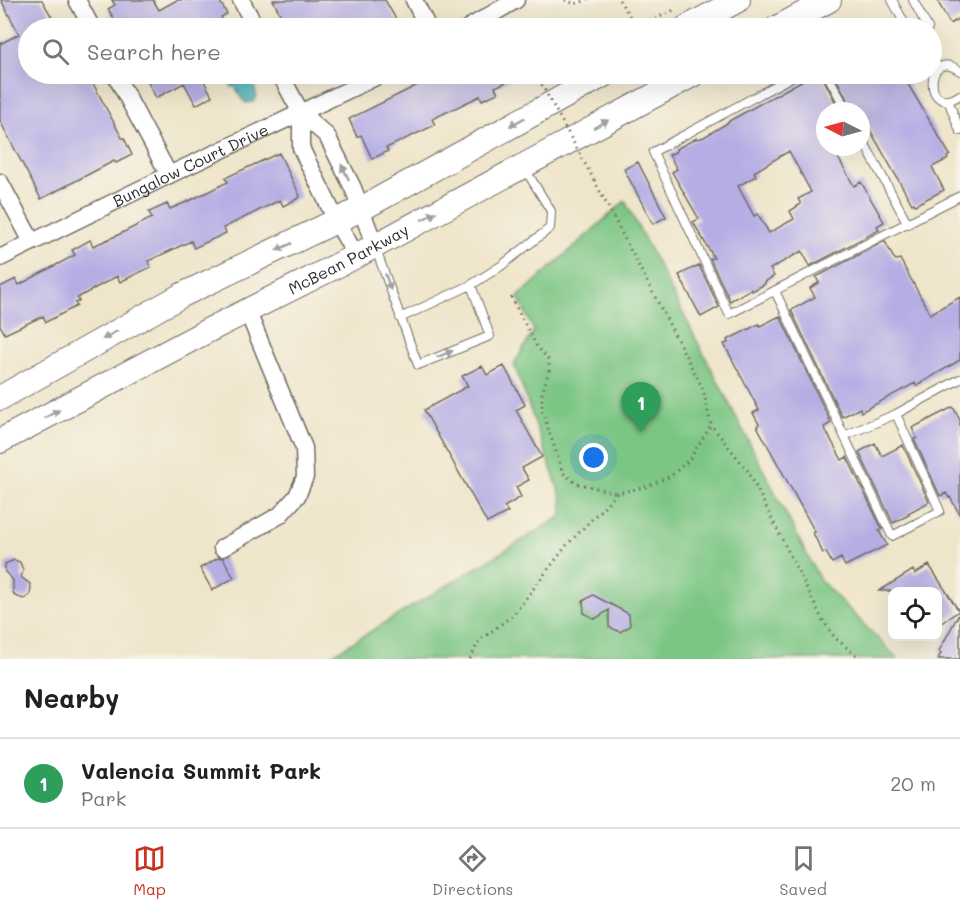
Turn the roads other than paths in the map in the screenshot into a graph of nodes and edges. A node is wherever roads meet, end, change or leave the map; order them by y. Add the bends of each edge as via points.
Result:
1 (77, 0) edge
2 (241, 0) edge
3 (414, 0) edge
4 (516, 0) edge
5 (738, 0) edge
6 (892, 0) edge
7 (913, 0) edge
8 (827, 1) edge
9 (87, 18) edge
10 (251, 18) edge
11 (423, 18) edge
12 (485, 18) edge
13 (684, 18) edge
14 (796, 18) edge
15 (902, 18) edge
16 (923, 18) edge
17 (942, 68) edge
18 (960, 71) edge
19 (120, 84) edge
20 (285, 84) edge
21 (361, 84) edge
22 (587, 84) edge
23 (675, 84) edge
24 (778, 84) edge
25 (832, 84) edge
26 (932, 84) edge
27 (960, 95) edge
28 (948, 100) junction
29 (842, 102) edge
30 (301, 113) junction
31 (960, 131) edge
32 (870, 154) edge
33 (523, 166) junction
34 (169, 175) junction
35 (0, 182) edge
36 (960, 196) edge
37 (361, 209) junction
38 (337, 222) junction
39 (908, 224) junction
40 (32, 242) junction
41 (365, 251) junction
42 (0, 258) edge
43 (471, 285) junction
44 (775, 291) junction
45 (248, 310) junction
46 (400, 318) junction
47 (960, 379) edge
48 (0, 398) edge
49 (896, 414) junction
50 (844, 436) junction
51 (0, 441) edge
52 (222, 548) dead end

1 - 9 street
2 - 10 street
3 - 11 street
4 - 12 street
5 - 13 main road
6 - 15 lane
7 - 16 lane
8 - 14 main road
17 - 18 lane via 949,66
19 - 34 street
20 - 30 street
21 - 30 street, Bungalow Court Drive
22 -> 37 main road
33 -> 23 main road, McBean Parkway
24 - 44 lane via 652,152 729,314
25 - 29 lane
26 - 28 lane via 940,98
27 - 28 lane
28 - 31 lane
30 - 34 street, Bungalow Court Drive
37 -> 30 street via 327,136
30 - 38 street via 302,148
32 - 39 lane
41 -> 33 main road, McBean Parkway
33 - 43 lane via 551,211 550,228
34 - 40 street, Bungalow Court Drive
35 - 40 street
36 - 39 lane
37 - 38 main road
37 - 41 street
38 - 41 street
38 -> 48 main road via 182,295
39 - 44 lane
40 - 42 street, Bungalow Court Drive
41 - 45 main road, McBean Parkway
41 -> 46 lane
43 - 46 lane
46 -> 43 lane via 418,365 490,336
44 - 50 lane
51 -> 45 main road, McBean Parkway
45 - 52 street via 304,448 305,477 297,496 280,514
47 - 49 lane
49 - 50 lane
49 - 50 lane via 940,511 892,536

